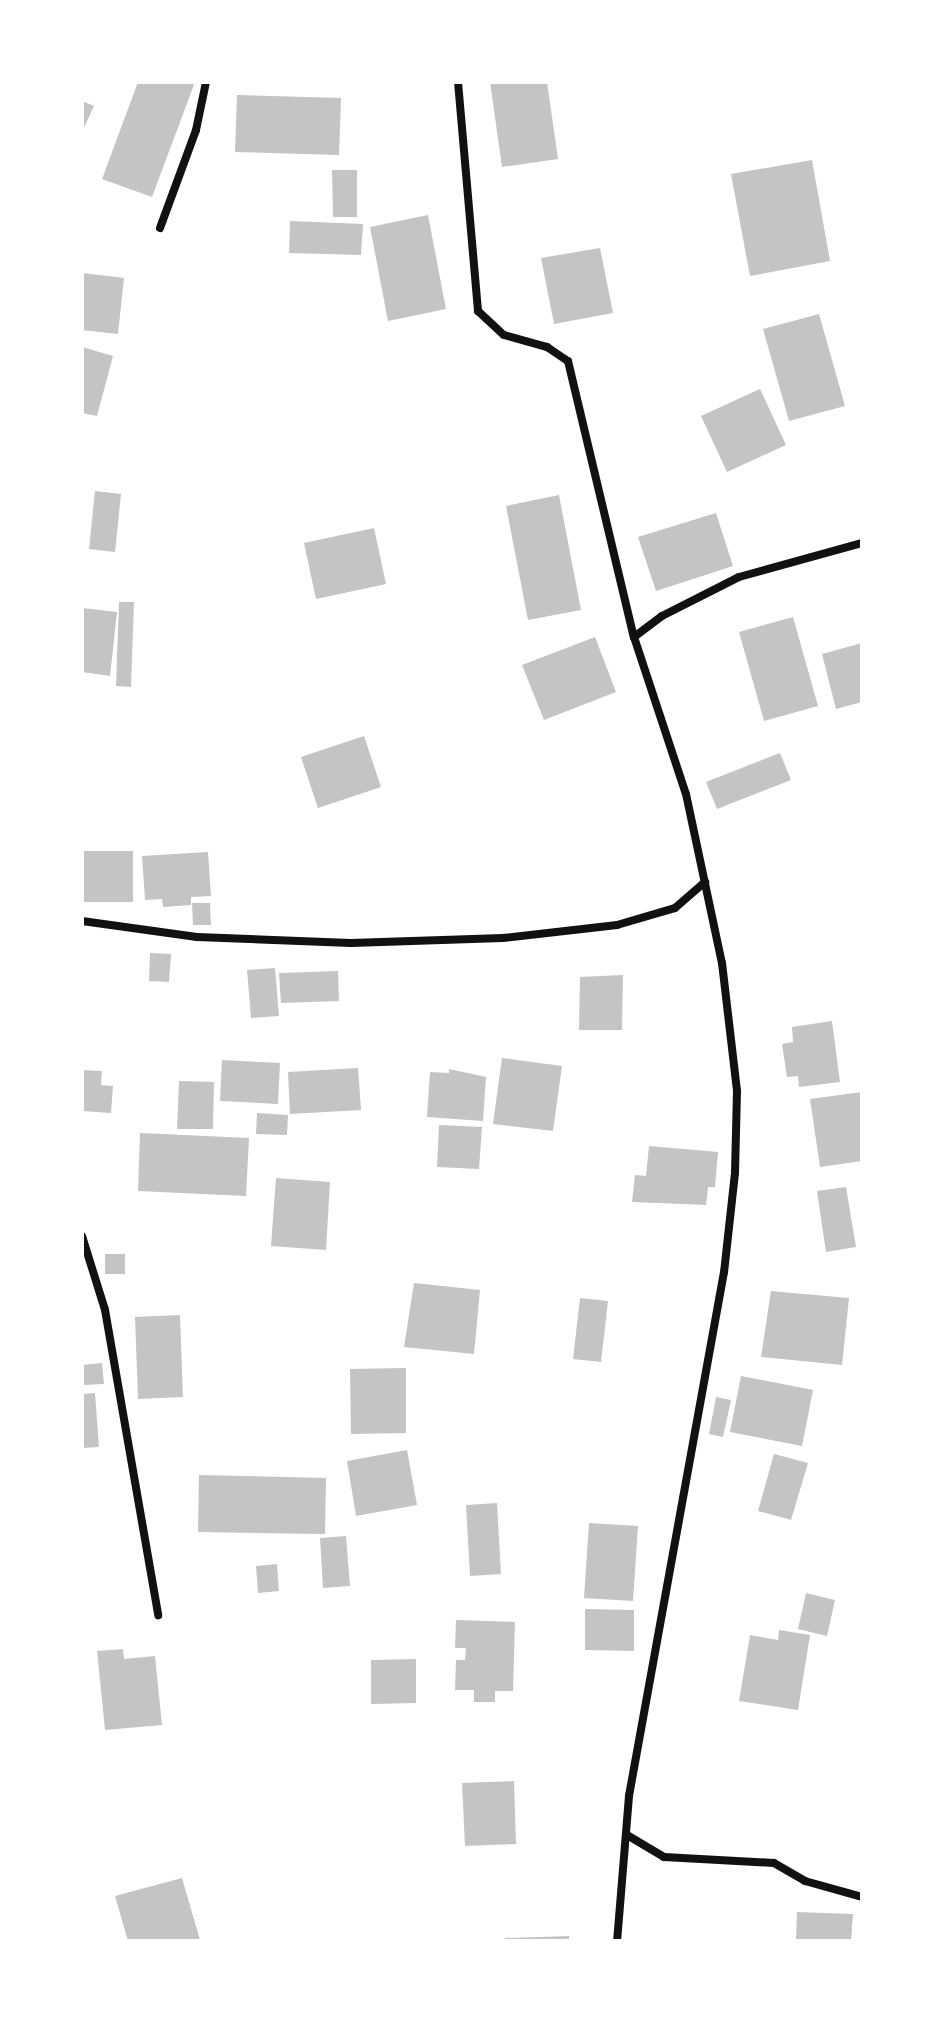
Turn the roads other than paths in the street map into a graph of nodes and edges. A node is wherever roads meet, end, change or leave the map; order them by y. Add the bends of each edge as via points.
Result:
1 (206, 82) edge
2 (458, 82) edge
3 (160, 228) dead end
4 (862, 543) edge
5 (634, 637) junction
6 (705, 882) junction
7 (82, 921) edge
8 (82, 1236) edge
9 (158, 1615) dead end
10 (627, 1835) junction
11 (862, 1897) edge
12 (617, 1941) edge

1 - 3 street via 196,130
2 - 5 street via 478,311 504,335 547,347 568,361
4 - 5 street via 739,577 662,616
5 - 6 street via 686,794
6 - 7 street via 675,908 617,925 472,940 351,943 197,937
6 - 10 street via 730,1021 737,1091 735,1173 724,1272 648,1683
8 - 9 street via 105,1310
10 - 11 street via 664,1857 774,1863 805,1881
10 - 12 street

